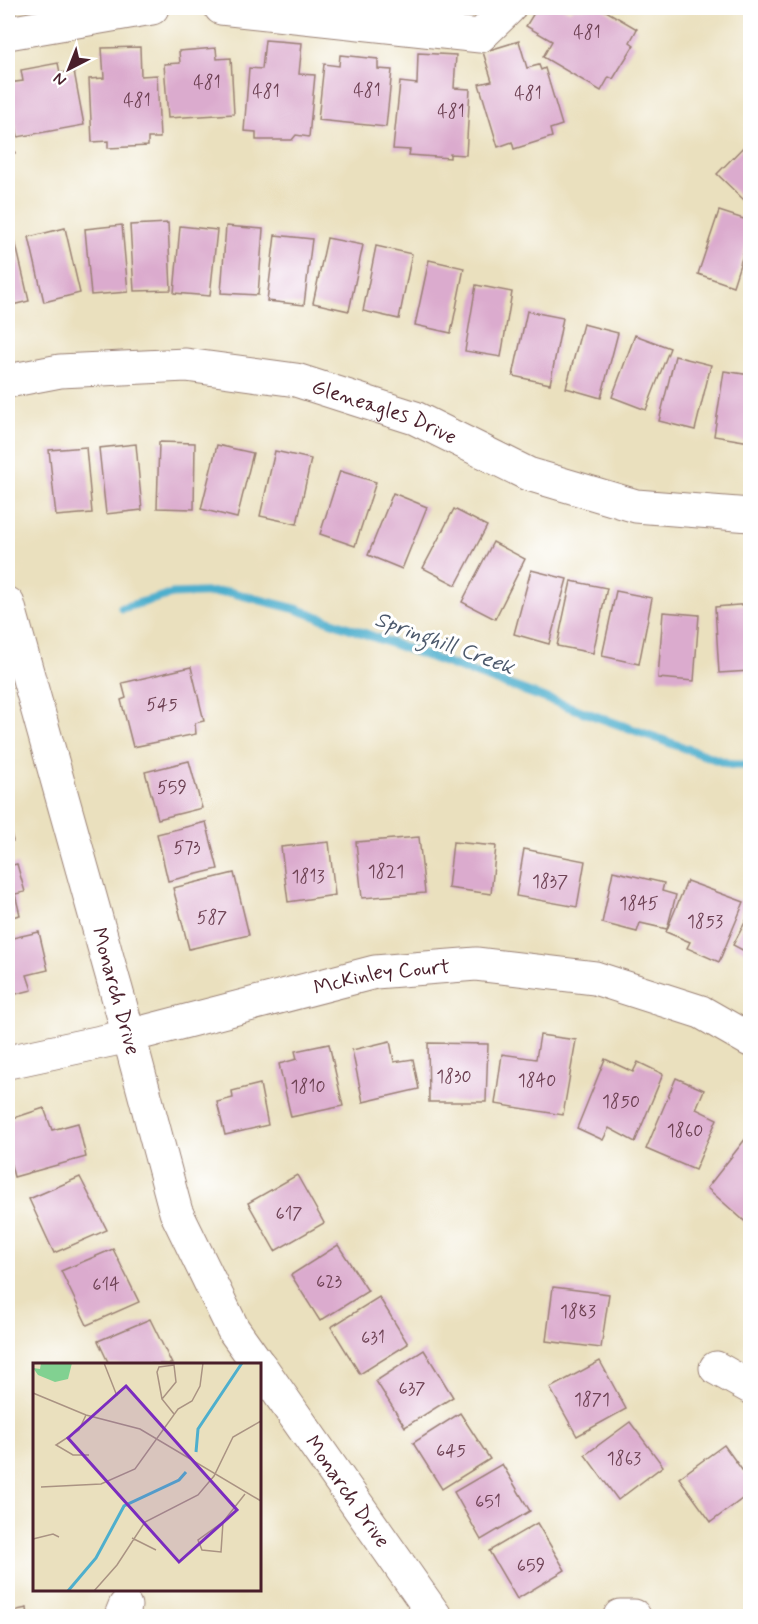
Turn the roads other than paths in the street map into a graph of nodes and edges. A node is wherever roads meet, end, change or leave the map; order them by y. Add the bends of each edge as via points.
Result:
1 (152, 8) edge
2 (221, 8) edge
3 (509, 8) edge
4 (8, 33) edge
5 (8, 381) edge
6 (750, 514) edge
7 (8, 604) edge
8 (129, 1036) junction
9 (750, 1040) edge
10 (8, 1062) edge
11 (258, 1363) edge
12 (261, 1368) edge
13 (716, 1368) dead end
14 (750, 1387) edge
15 (435, 1617) edge
16 (620, 1617) edge
17 (634, 1617) edge

1 - 4 street
2 - 3 street via 480,36
5 - 6 street, Gleneagles Drive via 60,370 186,365 296,380 415,418 528,474 636,506
7 - 8 street, Monarch Drive
8 - 9 street, McKinley Court via 375,972 476,964 595,978 701,1012
8 - 10 street, McKinley Court
8 - 11 street, Monarch Drive via 176,1212 233,1329
12 - 15 street, Monarch Drive
13 - 14 street
16 - 17 street

